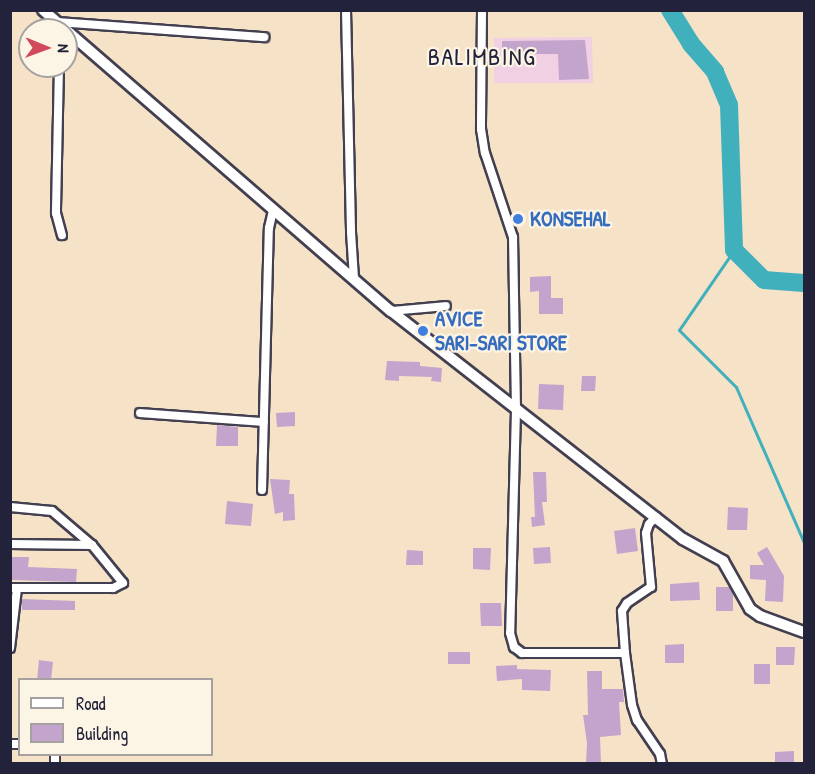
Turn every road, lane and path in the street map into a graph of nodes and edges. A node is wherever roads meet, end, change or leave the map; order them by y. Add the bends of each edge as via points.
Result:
1 (346, 10) edge
2 (482, 10) edge
3 (78, 28) edge
4 (264, 37) dead end
5 (78, 41) edge
6 (58, 78) edge
7 (273, 210) junction
8 (62, 235) dead end
9 (354, 278) junction
10 (446, 306) dead end
11 (391, 310) junction
12 (516, 410) junction
13 (140, 413) dead end
14 (264, 422) junction
15 (262, 490) dead end
16 (10, 507) edge
17 (656, 517) junction
18 (10, 544) edge
19 (92, 545) junction
20 (14, 588) edge
21 (804, 632) edge
22 (10, 648) edge
23 (625, 653) junction
24 (662, 764) edge

1 - 9 street
2 - 12 street via 481,129 513,237
3 - 4 street
5 - 7 street
6 - 8 street via 56,213
7 - 9 street
7 - 14 street via 269,228
9 - 11 street
10 - 11 street
11 - 12 street
12 - 17 street
12 - 23 street via 510,633 514,647 522,653
13 - 14 street
14 - 15 street
16 - 19 street via 52,511
17 - 21 street via 683,539 723,561 741,596 760,616
17 - 23 street via 646,533 651,587 622,611
18 - 19 street
19 - 20 street via 123,579 123,585
20 - 22 street
23 - 24 street via 637,720 660,754

